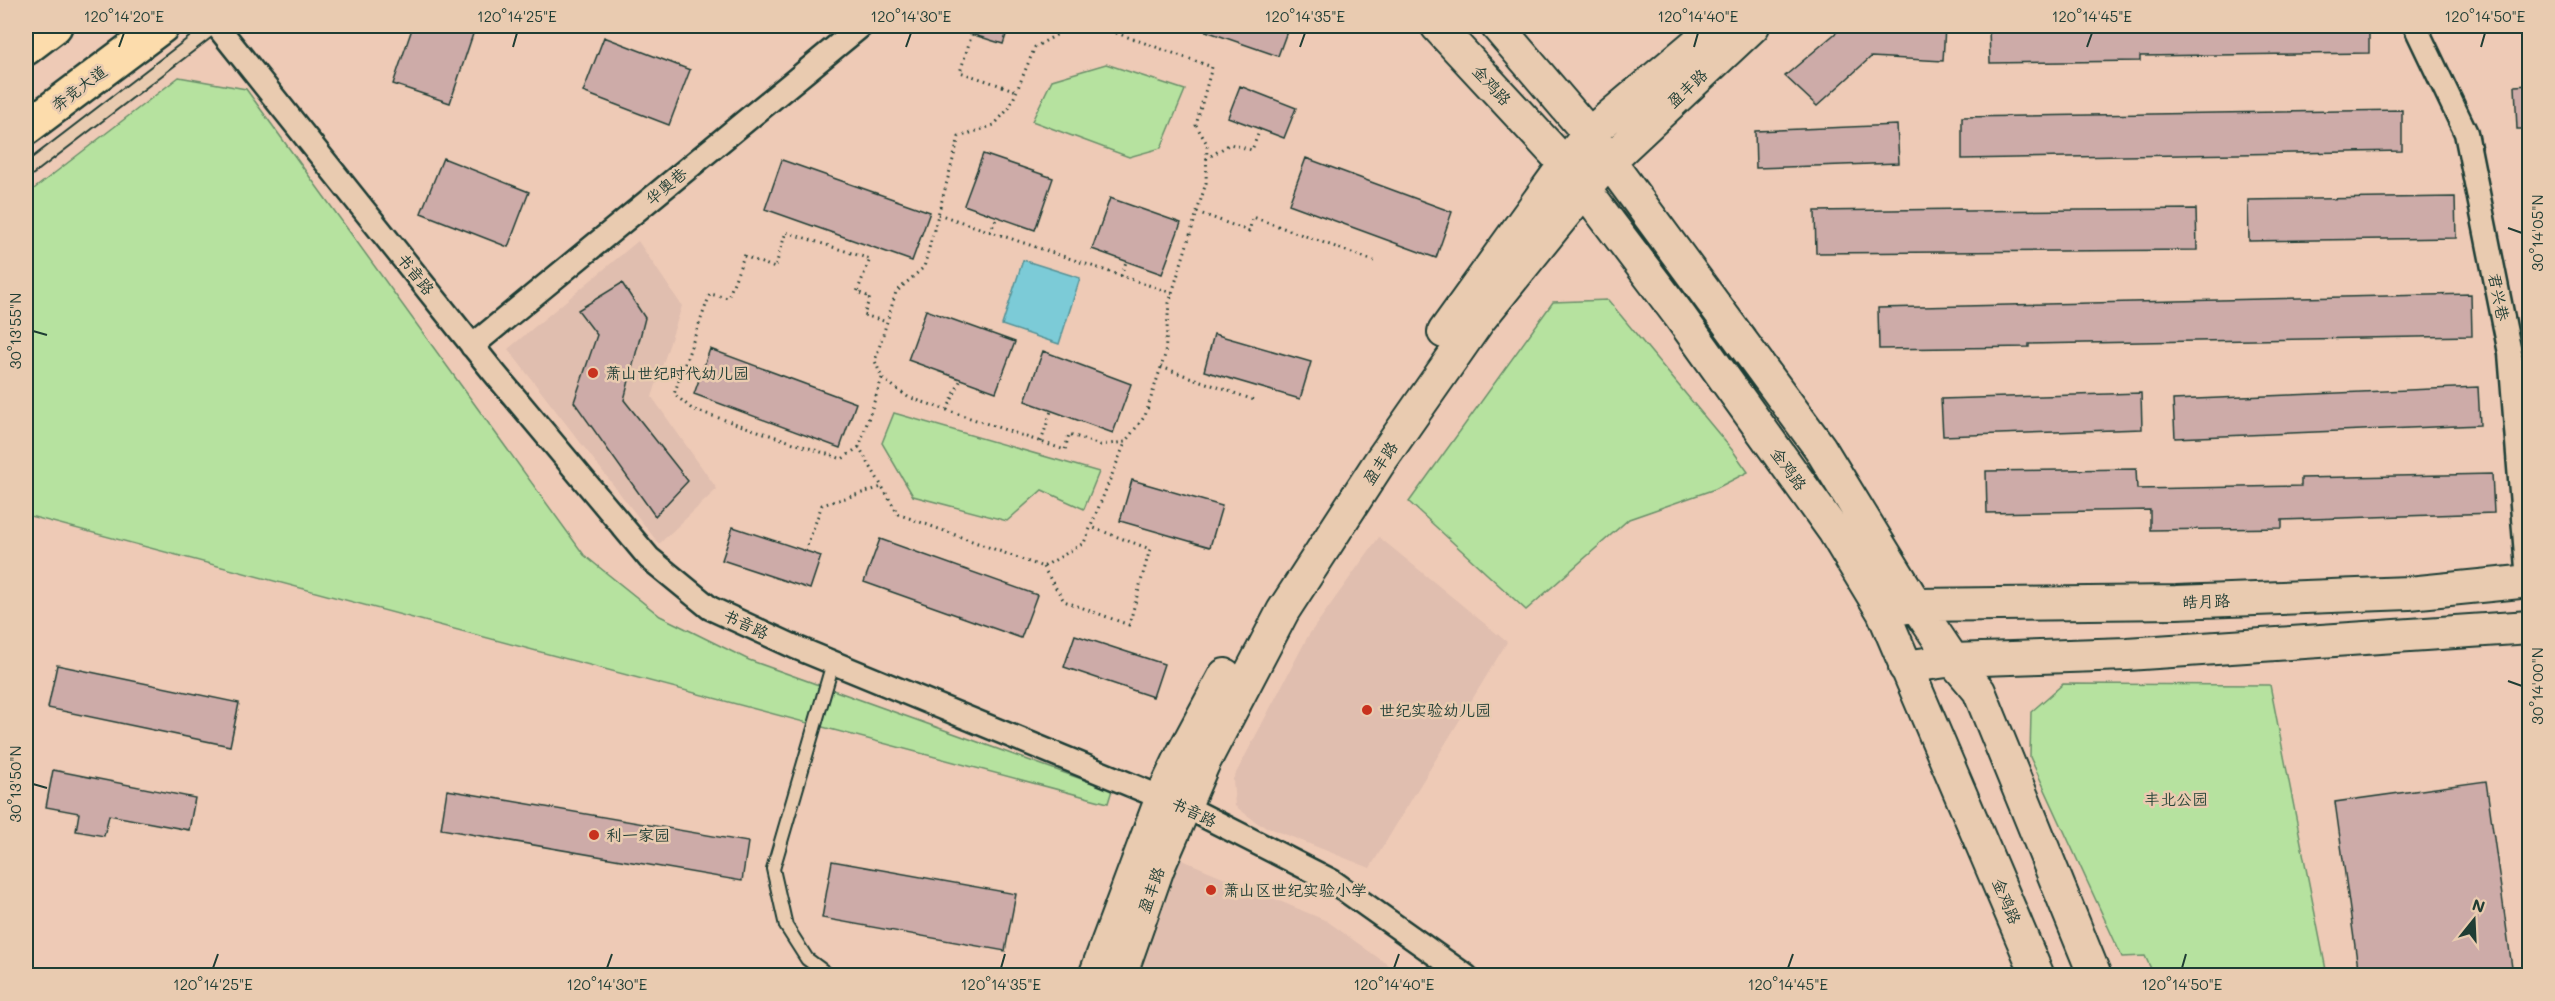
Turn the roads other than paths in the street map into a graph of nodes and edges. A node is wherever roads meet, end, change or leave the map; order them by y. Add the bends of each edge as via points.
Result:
1 (55, 26) edge
2 (162, 26) edge
3 (216, 26) edge
4 (861, 26) edge
5 (1437, 26) edge
6 (1497, 26) edge
7 (1717, 26) edge
8 (1753, 26) edge
9 (2415, 26) edge
10 (26, 48) edge
11 (26, 128) edge
12 (1589, 134) junction
13 (1609, 161) junction
14 (1565, 164) junction
15 (26, 171) edge
16 (1584, 190) junction
17 (472, 346) junction
18 (2529, 581) edge
19 (1916, 606) junction
20 (1883, 612) junction
21 (2529, 627) edge
22 (1953, 660) junction
23 (833, 663) junction
24 (1905, 667) junction
25 (1173, 802) junction
26 (830, 975) edge
27 (1095, 975) edge
28 (1120, 975) edge
29 (1466, 975) edge
30 (2038, 975) edge
31 (2095, 975) edge

1 - 10 main road
2 - 11 main road, 奔竞大道
3 - 15 lane
3 - 17 street, 书音路
4 - 17 street, 华奥巷
5 - 14 main road, 金鸡路
6 - 12 main road
7 - 12 main road, 盈丰路
8 - 13 main road, 盈丰路
9 - 18 street, 君兴巷 via 2466,133 2510,353
12 - 13 main road
12 - 14 main road, 盈丰路
13 - 16 main road, 盈丰路
13 - 19 main road via 1820,448
14 - 16 main road, 金鸡路
14 - 25 main road, 盈丰路 via 1361,451 1264,605 1182,755
16 - 20 main road, 金鸡路 via 1834,531
16 - 25 main road, 盈丰路 via 1479,320 1344,516 1283,611 1203,764
17 - 23 street, 书音路 via 649,558 710,608
18 - 19 main road, 皓月路 via 2409,593
19 - 20 main road, 皓月路
19 - 22 main road
20 - 24 main road, 金鸡路
21 - 22 main road via 2127,654
22 - 24 main road
22 - 31 main road via 1978,691
23 - 25 street, 书音路
23 - 26 lane via 773,869 786,927 807,959
24 - 30 main road, 金鸡路
25 - 27 main road, 盈丰路
25 - 28 main road, 盈丰路 via 1158,868
25 - 29 street, 书音路 via 1332,881

